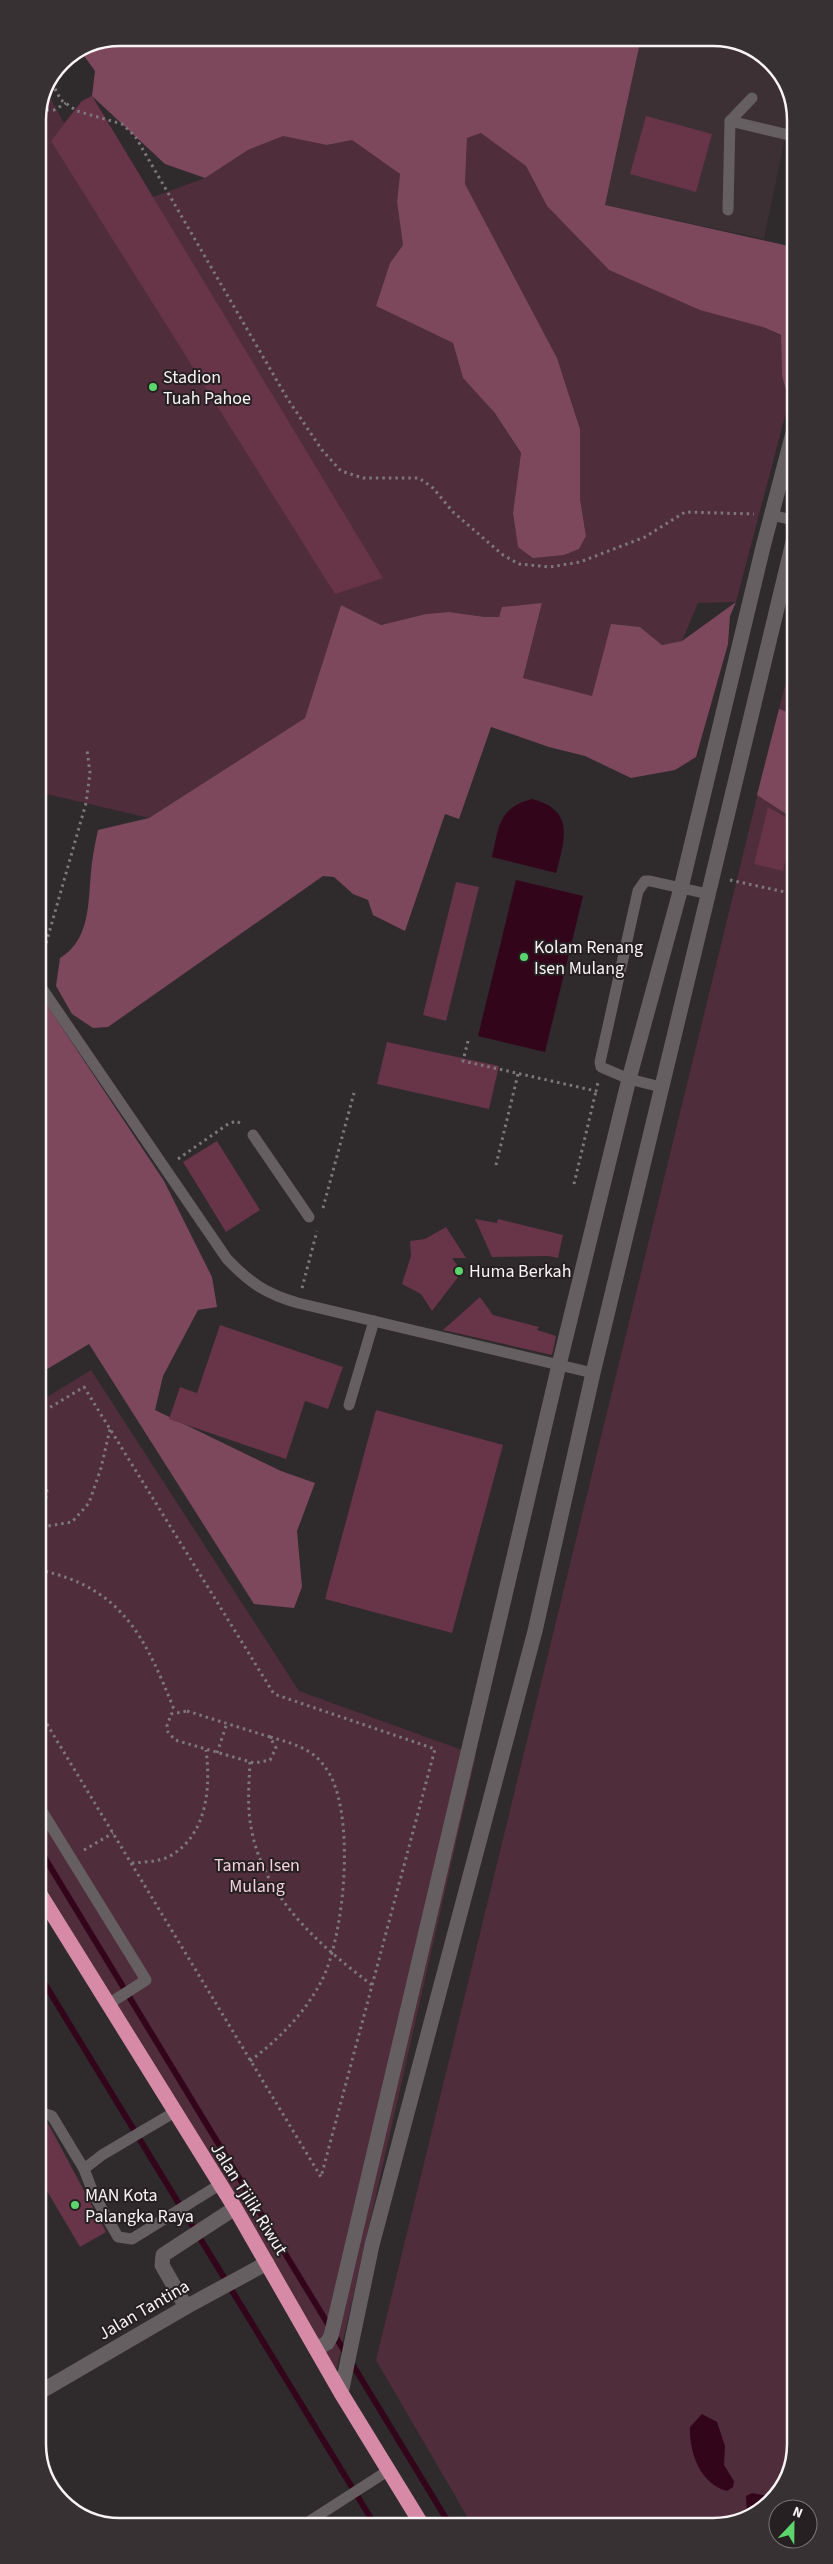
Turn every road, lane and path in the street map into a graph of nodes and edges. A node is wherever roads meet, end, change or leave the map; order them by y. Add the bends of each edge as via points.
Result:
1 (54, 88) edge
2 (752, 98) dead end
3 (66, 103) junction
4 (47, 110) edge
5 (730, 121) junction
6 (787, 135) edge
7 (728, 210) dead end
8 (787, 455) edge
9 (771, 515) junction
10 (787, 519) edge
11 (787, 567) edge
12 (87, 750) dead end
13 (712, 876) junction
14 (680, 888) junction
15 (787, 892) edge
16 (708, 894) junction
17 (46, 946) edge
18 (46, 994) edge
19 (468, 1041) dead end
20 (601, 1067) junction
21 (518, 1074) junction
22 (629, 1079) junction
23 (661, 1087) junction
24 (596, 1091) junction
25 (354, 1093) dead end
26 (253, 1135) joint
27 (496, 1165) dead end
28 (165, 1168) junction
29 (574, 1184) dead end
30 (322, 1211) dead end
31 (309, 1217) dead end
32 (318, 1229) dead end
33 (298, 1303) junction
34 (374, 1320) junction
35 (559, 1365) junction
36 (593, 1373) junction
37 (349, 1405) dead end
38 (46, 1410) edge
39 (110, 1428) junction
40 (46, 1526) edge
41 (46, 1571) edge
42 (175, 1712) junction
43 (46, 1723) edge
44 (227, 1723) junction
45 (270, 1737) junction
46 (206, 1750) junction
47 (217, 1752) junction
48 (250, 1762) junction
49 (46, 1818) edge
50 (113, 1833) junction
51 (71, 1858) junction
52 (131, 1863) junction
53 (46, 1904) edge
54 (330, 1954) junction
55 (372, 1985) junction
56 (107, 2004) junction
57 (250, 2060) junction
58 (173, 2113) junction
59 (46, 2114) edge
60 (84, 2170) junction
61 (220, 2185) junction
62 (234, 2208) junction
63 (267, 2263) junction
64 (186, 2307) junction
65 (316, 2350) junction
66 (46, 2389) edge
67 (341, 2393) junction
68 (389, 2470) junction
69 (314, 2518) edge
70 (418, 2518) edge

1 - 3 path
2 - 5 lane
3 - 4 path
3 - 9 path via 76,110 122,124 135,136 286,398 341,472 363,478 419,478 503,555 519,564 542,567 580,562 609,551 645,536 685,512
5 - 6 lane
5 - 7 lane
8 - 9 street
9 - 10 lane
9 - 14 street
11 - 13 street
12 - 17 path via 90,773 86,803
13 - 15 path
13 - 16 street
14 - 16 lane
14 - 20 lane via 650,881 639,887 600,1059
14 - 22 street
16 - 23 street
18 - 28 lane
19 - 21 path via 463,1061
20 - 22 lane
20 - 24 path
21 - 24 path
21 - 27 path
22 - 23 lane
22 - 35 street
23 - 36 street
24 - 29 path
25 - 30 path
26 - 28 path via 244,1124 236,1121 228,1124
26 - 31 lane
28 - 33 lane via 234,1266 272,1295
32 - 33 path
33 - 34 lane
34 - 35 lane
34 - 37 lane
35 - 36 lane
35 - 65 street via 331,2336
36 - 67 street via 533,1641 372,2245
38 - 39 path via 84,1387
39 - 40 path via 89,1503 72,1522
39 - 55 path via 274,1694 435,1749
41 - 42 path via 90,1586 124,1614 153,1657
42 - 44 path via 186,1711
42 - 46 path via 167,1726 170,1736
43 - 50 path
44 - 45 path
44 - 47 path
45 - 48 path via 276,1748 270,1760
45 - 54 path via 311,1752 326,1767 339,1792 344,1883 336,1938
46 - 47 path
46 - 52 path via 210,1776 197,1828 186,1844 169,1857
47 - 48 path
48 - 54 path via 248,1800 259,1857 294,1915
49 - 51 lane
50 - 51 path
50 - 52 path
51 - 56 lane via 146,1980
52 - 57 path
53 - 56 highway, Jalan Tjilik Riwut
54 - 55 path
54 - 57 path via 322,1981 292,2025
55 - 57 path via 321,2177
56 - 58 highway, Jalan Tjilik Riwut
58 - 60 lane via 102,2155
58 - 61 highway, Jalan Tjilik Riwut
59 - 60 lane via 52,2116
60 - 61 lane via 94,2195 121,2239 132,2239
61 - 62 highway, Jalan Tjilik Riwut
62 - 63 highway, Jalan Tjilik Riwut
62 - 64 street via 163,2255 162,2265
63 - 64 street, Jalan Tantina
63 - 65 highway, Jalan Tjilik Riwut
64 - 66 street, Jalan Tantina
65 - 67 highway, Jalan Tjilik Riwut
67 - 68 highway, Jalan Tjilik Riwut
68 - 69 lane
68 - 70 highway, Jalan Tjilik Riwut

